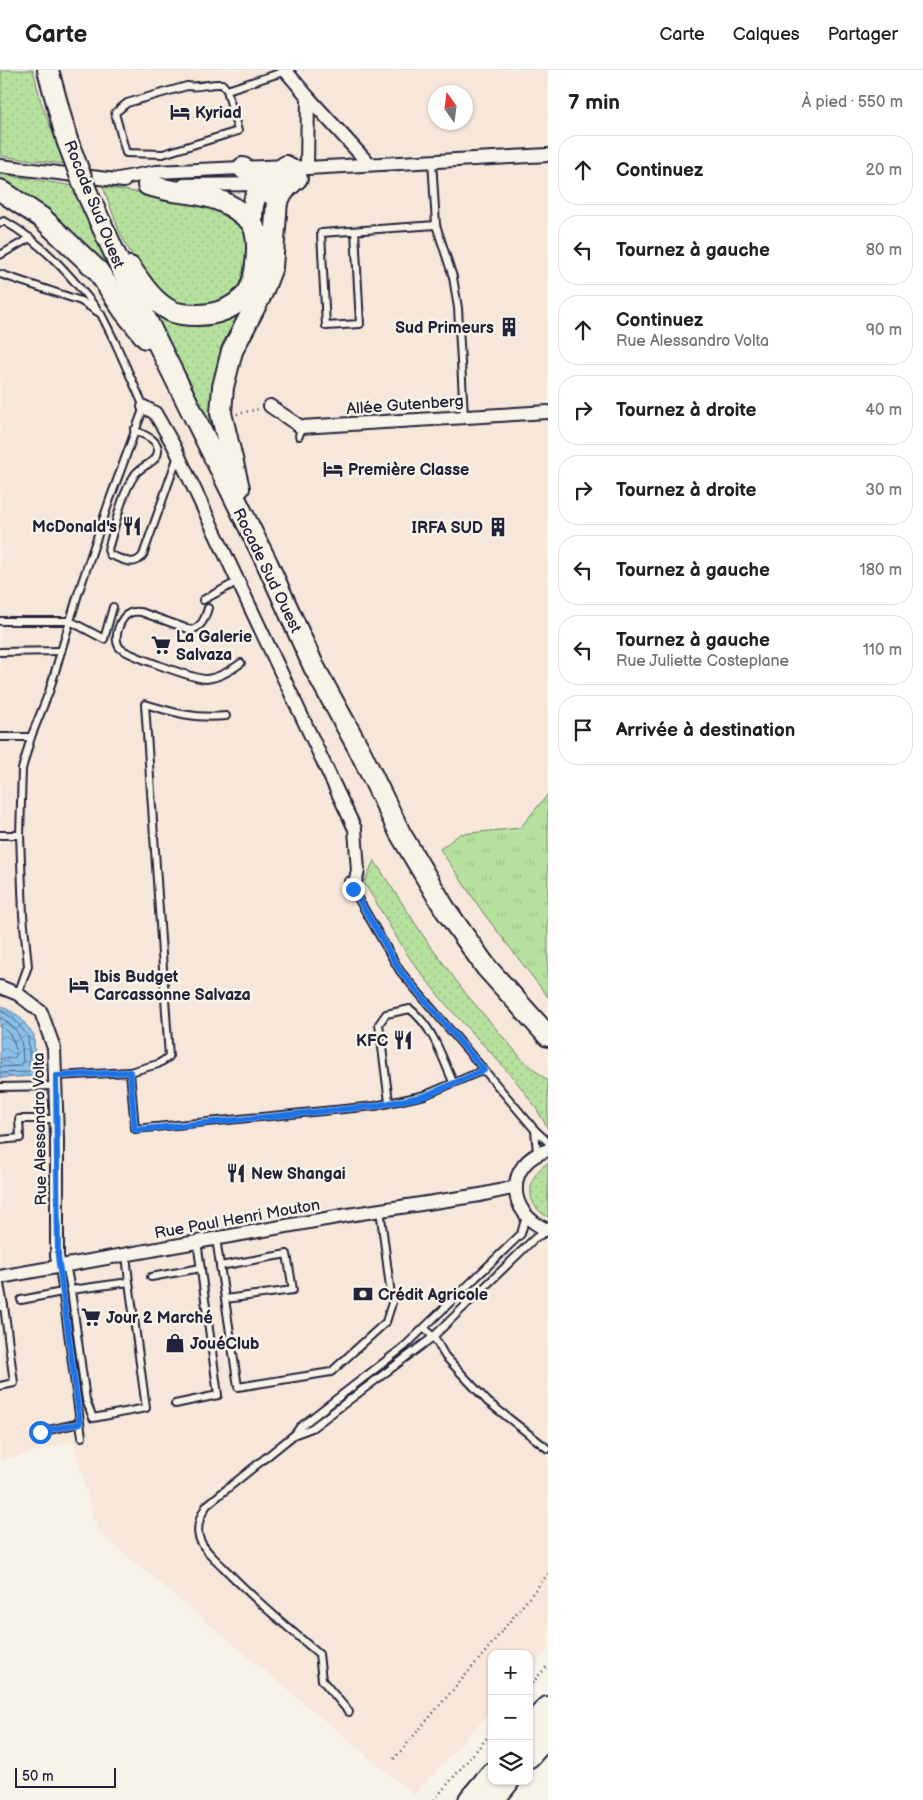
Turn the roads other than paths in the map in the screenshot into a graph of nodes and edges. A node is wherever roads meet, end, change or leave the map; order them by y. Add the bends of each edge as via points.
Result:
1 (48, 70) edge
2 (286, 71) edge
3 (227, 90) junction
4 (308, 98) junction
5 (544, 154) edge
6 (432, 160) junction
7 (369, 164) junction
8 (0, 166) edge
9 (243, 168) junction
10 (296, 170) junction
11 (118, 180) junction
12 (148, 184) junction
13 (264, 184) junction
14 (0, 190) edge
15 (88, 193) junction
16 (277, 201) junction
17 (0, 223) edge
18 (252, 224) junction
19 (436, 225) junction
20 (355, 231) junction
21 (30, 238) junction
22 (0, 255) edge
23 (0, 274) edge
24 (101, 314) junction
25 (170, 368) junction
26 (270, 406) dead end
27 (144, 407) junction
28 (548, 412) edge
29 (464, 416) junction
30 (134, 430) junction
31 (178, 455) junction
32 (267, 563) junction
33 (231, 585) dead end
34 (203, 600) dead end
35 (113, 607) dead end
36 (208, 608) dead end
37 (0, 621) edge
38 (70, 621) junction
39 (61, 651) junction
40 (0, 652) edge
41 (241, 663) dead end
42 (226, 716) dead end
43 (0, 737) edge
44 (31, 737) junction
45 (20, 834) junction
46 (0, 835) edge
47 (350, 885) joint
48 (0, 987) edge
49 (18, 994) junction
50 (548, 1036) edge
51 (484, 1070) junction
52 (130, 1072) junction
53 (56, 1081) junction
54 (453, 1082) junction
55 (0, 1087) edge
56 (389, 1102) junction
57 (57, 1119) junction
58 (535, 1130) junction
59 (0, 1140) edge
60 (548, 1142) edge
61 (543, 1152) edge
62 (516, 1192) junction
63 (380, 1209) junction
64 (526, 1216) junction
65 (548, 1231) edge
66 (216, 1238) junction
67 (197, 1241) junction
68 (126, 1254) junction
69 (62, 1265) junction
70 (220, 1266) junction
71 (201, 1268) junction
72 (0, 1277) edge
73 (151, 1277) dead end
74 (129, 1282) junction
75 (0, 1284) edge
76 (72, 1290) junction
77 (62, 1292) junction
78 (225, 1298) junction
79 (21, 1300) dead end
80 (2, 1307) edge
81 (425, 1328) junction
82 (433, 1336) junction
83 (0, 1386) edge
84 (175, 1404) dead end
85 (80, 1423) junction
86 (40, 1432) dead end
87 (295, 1434) junction
88 (82, 1437) dead end
89 (548, 1450) edge
90 (548, 1708) edge
91 (349, 1712) dead end
92 (533, 1725) edge
93 (548, 1734) edge
94 (533, 1751) edge
95 (488, 1779) edge
96 (505, 1785) edge
97 (470, 1800) edge
98 (493, 1800) edge

1 - 15 main road, Rocade Sud Ouest, bridge via 67,140
2 - 3 lane
2 - 4 street
3 - 3 lane via 238,131 163,154 126,153 115,113 128,103 187,86 214,83 222,84
4 - 7 street
4 - 10 street
5 - 6 street
6 - 7 street
6 - 19 lane
7 - 10 street
8 - 11 street
9 - 10 street
9 - 11 street via 156,172
9 - 13 main road
10 - 13 main road
10 - 16 main road
11 - 12 street
12 - 13 street
12 - 18 main road via 223,202
13 - 16 main road
13 - 18 main road via 256,193 252,206
14 - 25 main road via 42,218 98,271 124,311
15 - 18 main road via 127,262 156,301 172,312 187,315 211,315 231,307 246,295 258,257
15 - 25 main road, Rocade Sud Ouest
16 - 32 main road via 272,266 232,351 223,386 221,413 234,474
17 - 21 lane via 4,221
19 - 20 lane
19 - 29 lane via 453,277 458,308
20 - 20 lane via 321,233 326,326 360,324
21 - 22 lane
21 - 24 lane via 71,276
23 - 24 lane via 81,301
24 - 27 lane
25 - 32 main road, Rocade Sud Ouest
26 - 29 street, Allée Gutenberg via 300,432
27 - 30 lane
27 - 31 street via 155,413
28 - 29 street, Allée Gutenberg
30 - 31 lane via 154,440 158,454 134,475 109,546 110,555 134,563 139,561
30 - 38 lane
31 - 47 street via 355,829 358,870
32 - 50 main road, Rocade Sud Ouest via 314,667 360,749 400,833 445,909 486,967
33 - 34 lane
35 - 38 lane via 104,639
36 - 41 lane via 204,620 191,630 141,612 128,613 116,639 120,648 146,660 204,679 231,671
37 - 38 lane
38 - 39 lane
39 - 40 lane
39 - 44 lane
42 - 52 lane via 185,716 145,704 169,1057 158,1064
43 - 44 lane
44 - 45 lane via 22,769
45 - 46 lane
45 - 49 lane via 28,966
47 - 51 lane via 400,971
48 - 49 street, Rue Alessandro Volta
49 - 53 street, Rue Alessandro Volta via 41,1012 54,1048
51 - 54 lane
51 - 58 lane
52 - 53 lane
52 - 56 lane via 135,1130
53 - 55 lane
53 - 57 street, Rue Alessandro Volta
54 - 56 lane via 425,1096
54 - 56 lane via 435,1040 420,1017 410,1009 386,1014 379,1024
57 - 59 lane via 19,1119 20,1138
57 - 69 street, Rue Alessandro Volta via 58,1256
58 - 60 lane
58 - 61 lane
61 - 62 street via 524,1165
62 - 63 street, Rue Paul Henri Mouton
62 - 64 street
63 - 66 street, Rue Paul Henri Mouton
63 - 78 lane via 392,1303 386,1322 331,1372 238,1387
64 - 65 street
64 - 81 lane via 521,1234
65 - 82 lane via 535,1238
66 - 67 street, Rue Paul Henri Mouton
66 - 70 lane
67 - 68 street, Rue Paul Henri Mouton
67 - 71 lane
68 - 69 street, Rue Paul Henri Mouton
68 - 74 lane
69 - 72 street, Rue Paul Henri Mouton
69 - 76 lane
69 - 77 lane
70 - 78 lane
70 - 78 lane via 287,1254 293,1290
71 - 73 lane
71 - 84 lane via 218,1395
74 - 76 lane
74 - 76 lane via 146,1408 93,1418 86,1400
75 - 80 lane
77 - 79 lane
77 - 85 lane
80 - 83 lane via 14,1383
81 - 82 lane
81 - 87 lane
82 - 87 lane via 312,1428
82 - 89 lane via 445,1356 488,1402
85 - 86 lane
85 - 88 lane
87 - 91 lane via 207,1505 200,1516 199,1538 208,1552 245,1590 319,1654 322,1680
90 - 92 highway
93 - 94 highway
95 - 97 highway
96 - 98 highway

